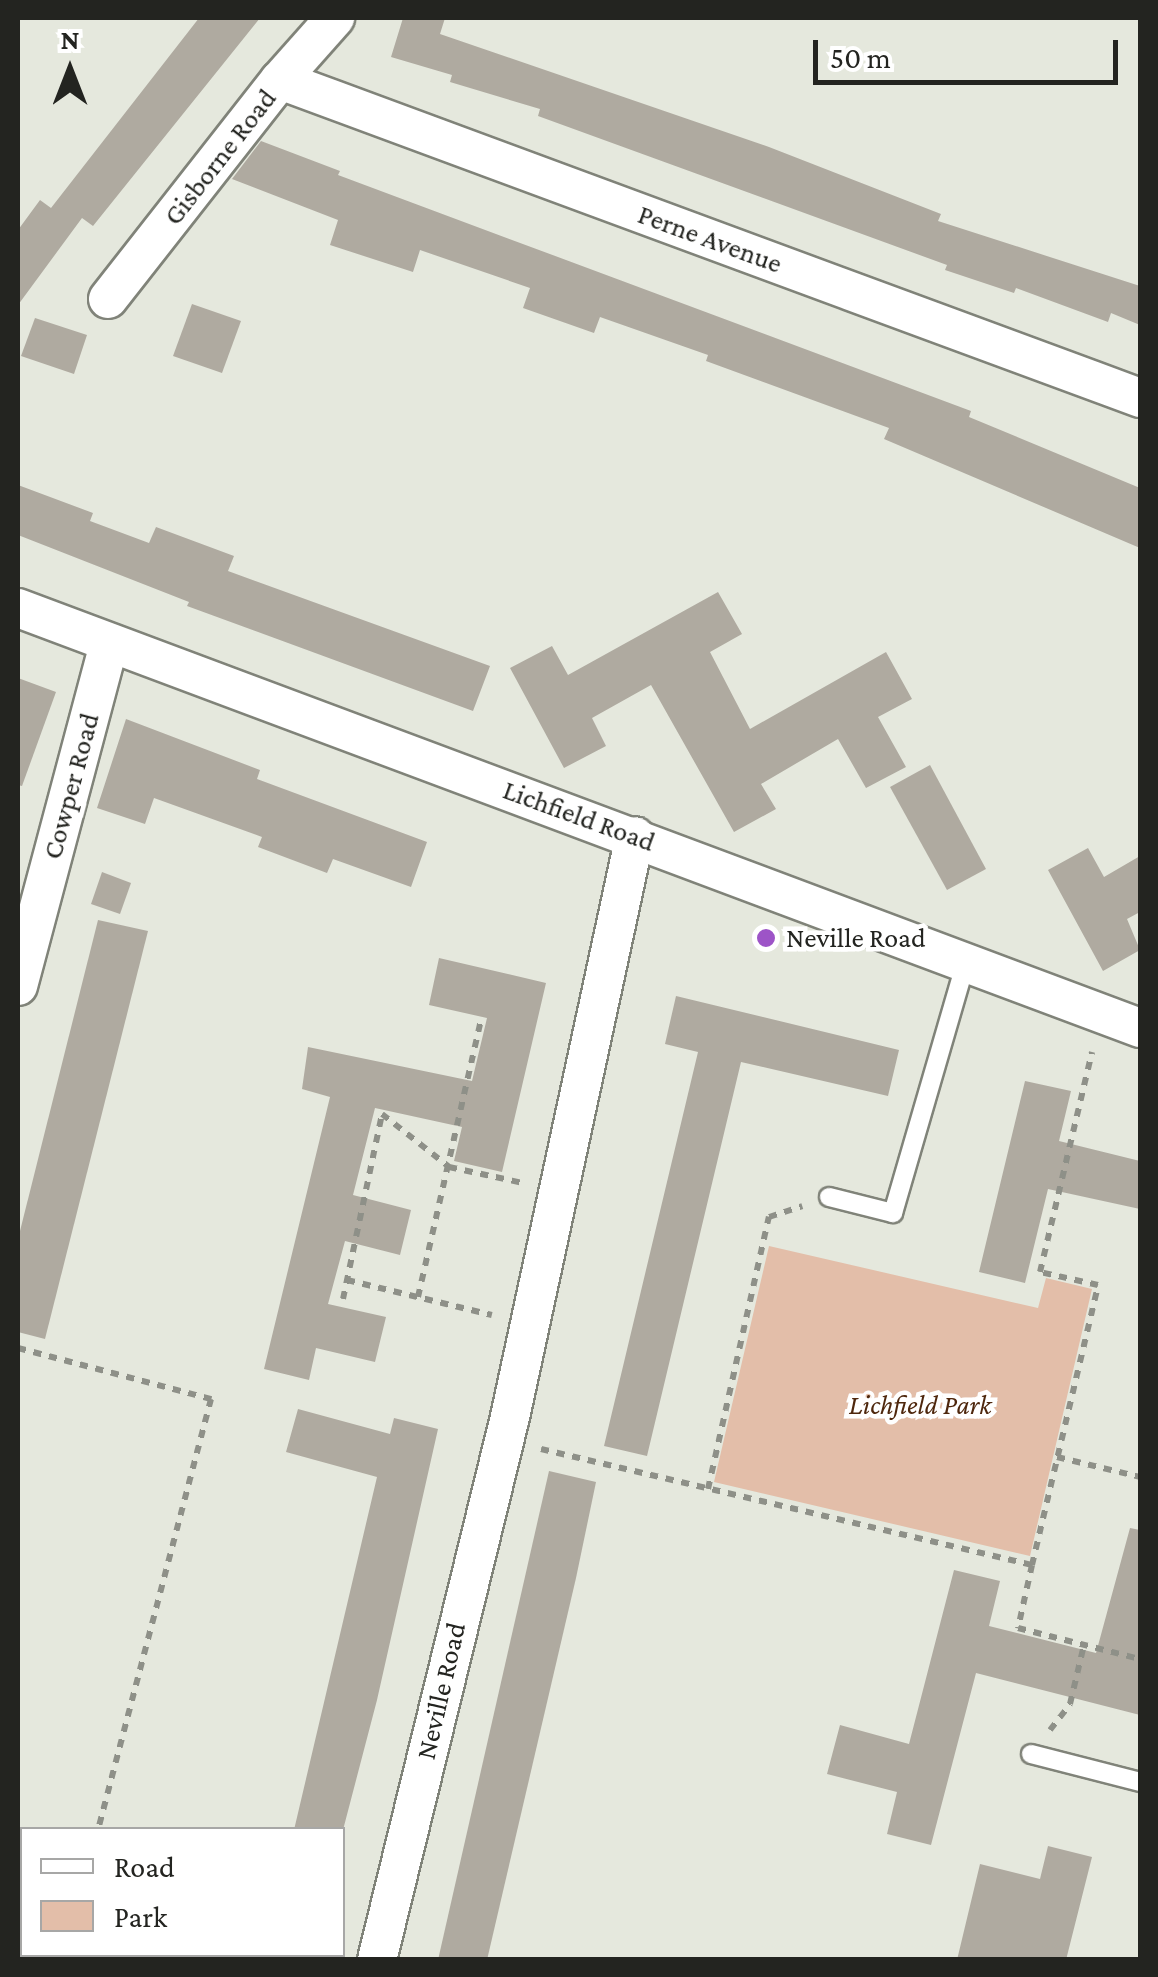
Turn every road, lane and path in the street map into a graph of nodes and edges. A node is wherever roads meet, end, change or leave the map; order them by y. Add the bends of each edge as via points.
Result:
1 (335, 18) edge
2 (280, 80) junction
3 (108, 299) dead end
4 (1140, 398) edge
5 (18, 608) edge
6 (109, 644) junction
7 (635, 836) junction
8 (966, 962) junction
9 (18, 986) edge
10 (1102, 1013) junction
11 (482, 1019) dead end
12 (1140, 1028) edge
13 (449, 1167) junction
14 (558, 1190) junction
15 (830, 1197) joint
16 (347, 1280) junction
17 (418, 1297) junction
18 (343, 1299) dead end
19 (529, 1324) junction
20 (18, 1348) edge
21 (501, 1440) junction
22 (1057, 1458) junction
23 (1140, 1477) edge
24 (708, 1489) junction
25 (1032, 1565) junction
26 (1084, 1644) junction
27 (1140, 1659) edge
28 (1031, 1754) joint
29 (1140, 1782) edge
30 (99, 1827) edge
31 (378, 1960) edge

1 - 2 street, Gisborne Road
2 - 3 street, Gisborne Road
2 - 4 street, Perne Avenue
5 - 6 street, Lichfield Road
6 - 7 street, Lichfield Road
6 - 9 street, Cowper Road
7 - 8 street, Lichfield Road
7 - 14 street, Neville Road
8 - 10 street, Lichfield Road
8 - 15 lane via 893,1214
10 - 12 street, Lichfield Road
10 - 22 path via 1040,1272 1098,1285
11 - 13 path
13 - 14 path
13 - 16 path via 382,1114
13 - 17 path
14 - 19 street, Neville Road
15 - 24 path via 769,1217
16 - 17 path
16 - 18 path
17 - 19 path
19 - 21 street, Neville Road
20 - 30 path via 211,1398
21 - 24 path
21 - 31 street, Neville Road
22 - 23 path
22 - 25 path
24 - 25 path
25 - 26 path via 1018,1628
26 - 27 path
26 - 28 path via 1070,1704
28 - 29 lane

